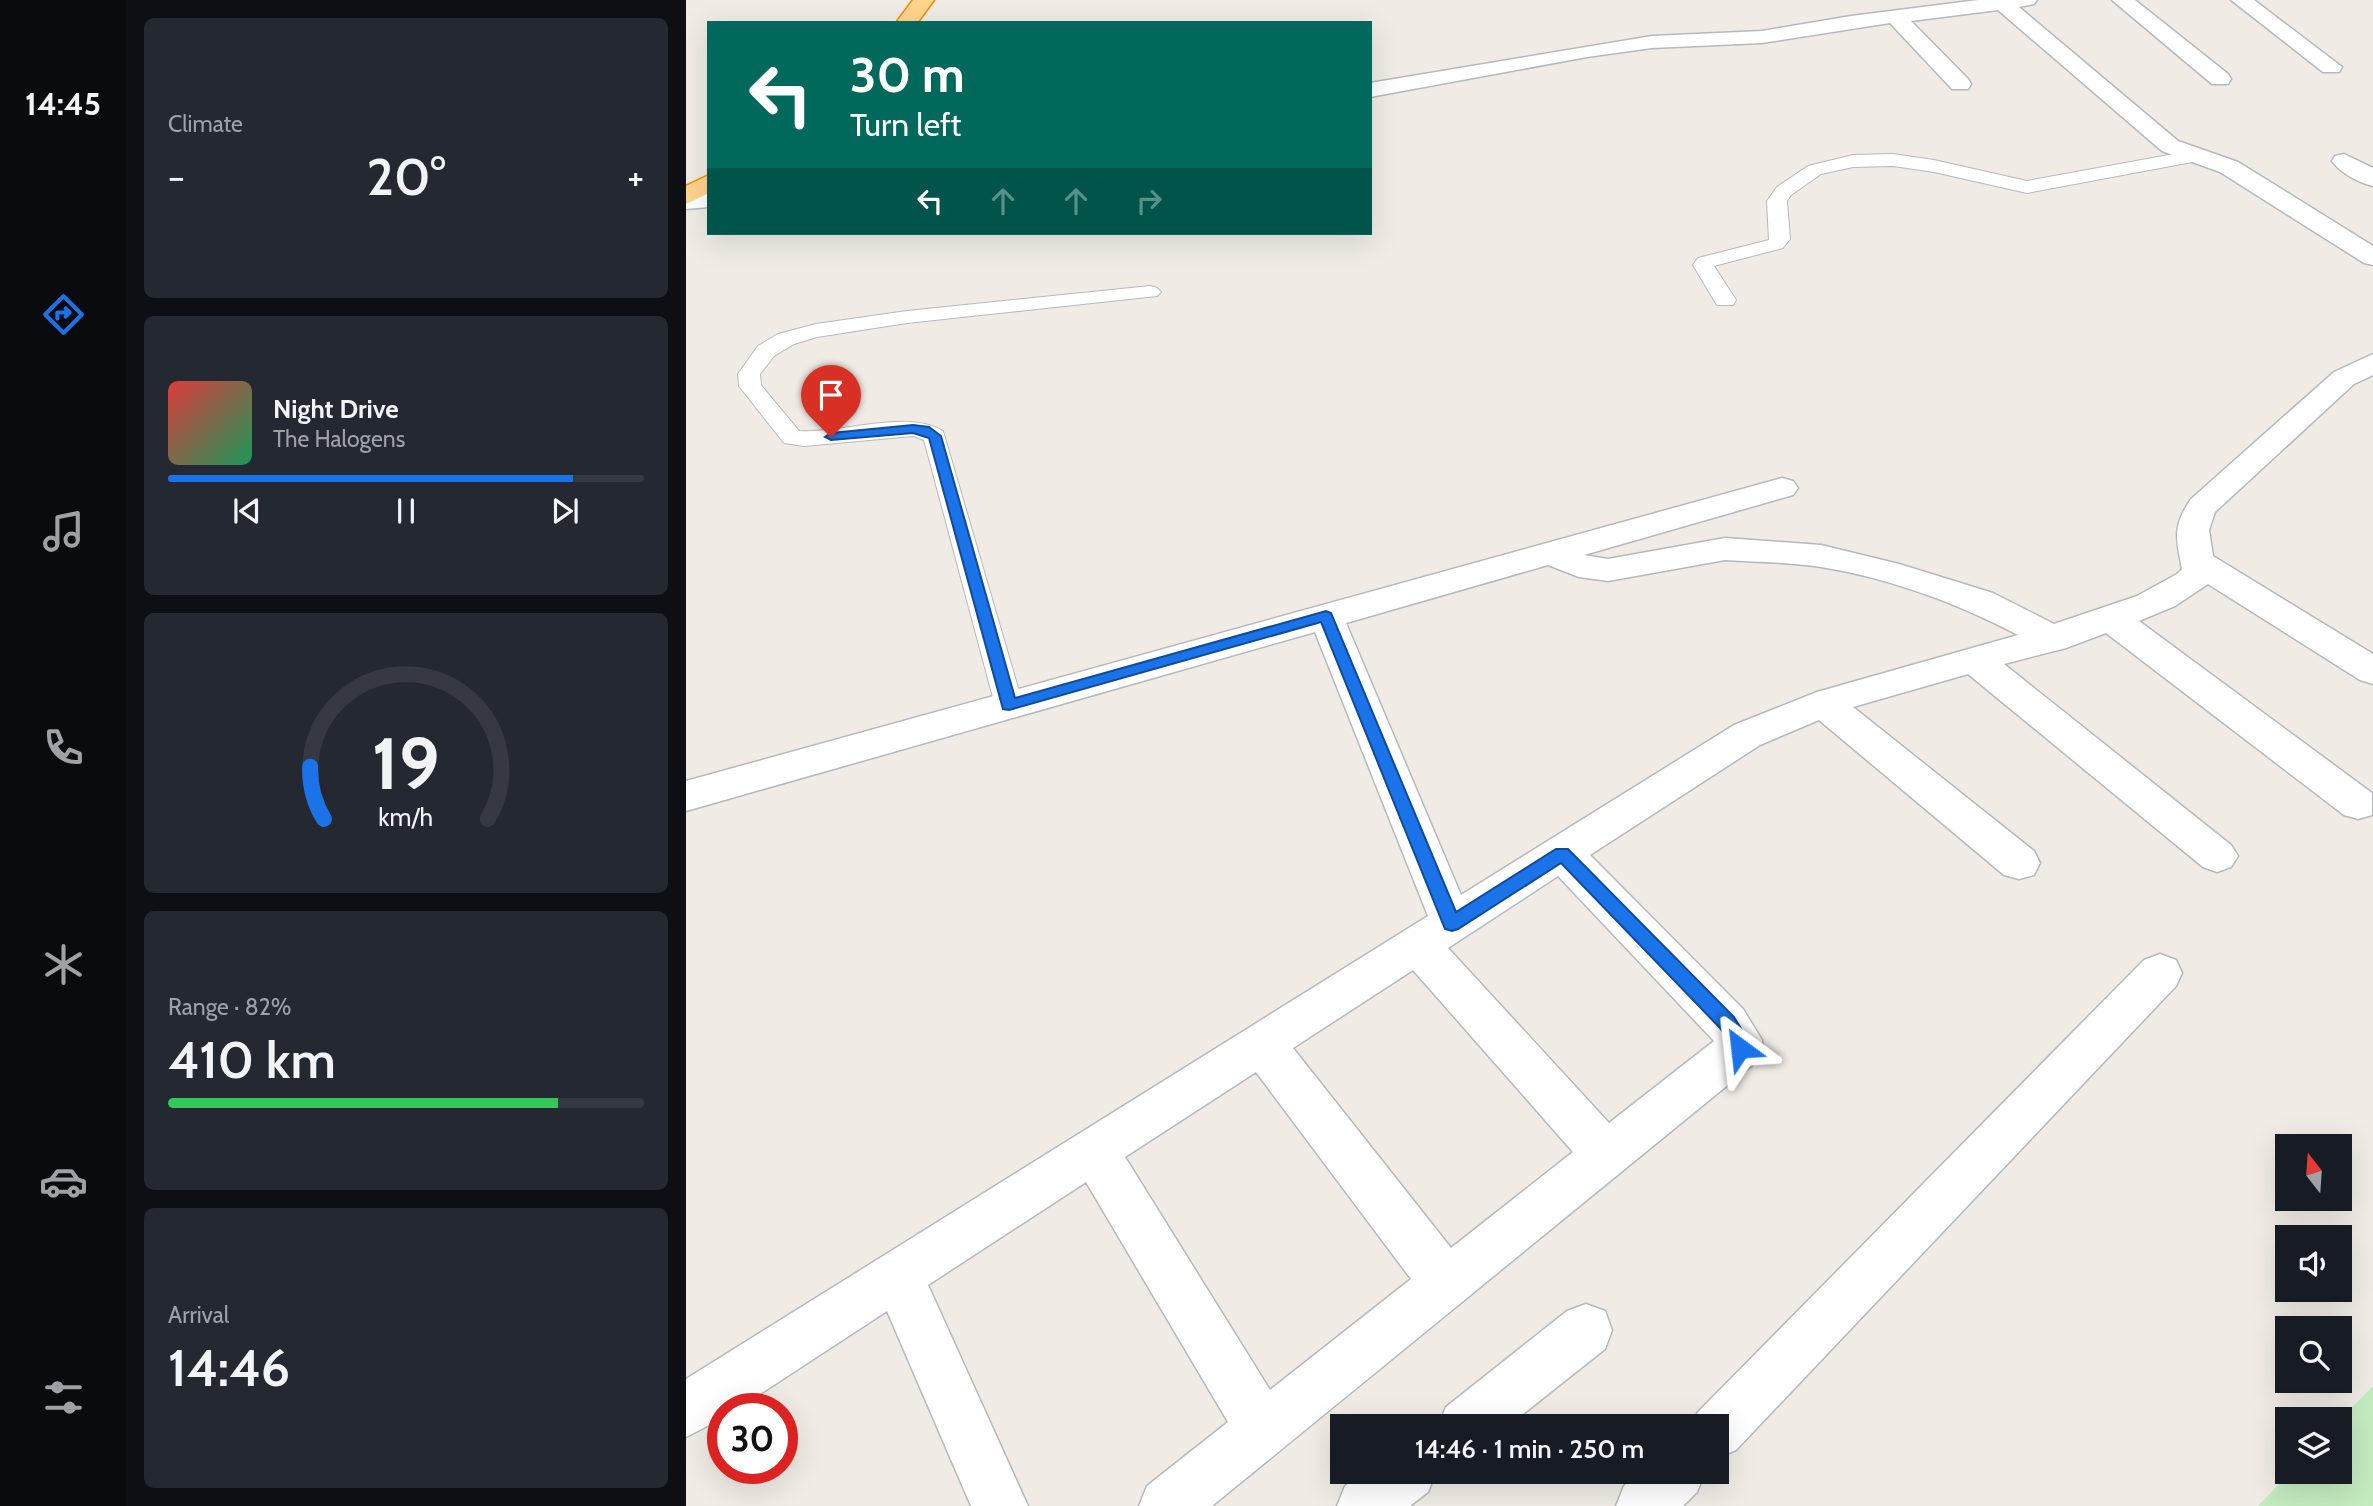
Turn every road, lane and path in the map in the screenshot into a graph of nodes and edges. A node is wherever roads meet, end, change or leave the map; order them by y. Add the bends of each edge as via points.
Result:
1 (924, 0) edge
2 (2027, 0) edge
3 (2122, 0) edge
4 (2241, 0) edge
5 (2003, 4) junction
6 (1895, 16) junction
7 (908, 21) edge
8 (2331, 67) dead end
9 (2220, 79) dead end
10 (1960, 83) dead end
11 (1372, 90) edge
12 (2196, 156) junction
13 (2344, 161) dead end
14 (2373, 179) edge
15 (707, 183) edge
16 (686, 199) edge
17 (707, 199) edge
18 (2373, 257) edge
19 (1150, 292) dead end
20 (1725, 300) dead end
21 (2373, 363) edge
22 (1782, 488) dead end
23 (1550, 553) junction
24 (2198, 562) junction
25 (1326, 616) junction
26 (2111, 618) junction
27 (2053, 639) junction
28 (1975, 660) junction
29 (2373, 671) edge
30 (1824, 704) junction
31 (1009, 705) junction
32 (686, 796) edge
33 (2358, 804) dead end
34 (1562, 853) junction
35 (2217, 856) dead end
36 (2019, 863) dead end
37 (1435, 935) junction
38 (2160, 973) dead end
39 (1262, 1044) junction
40 (1094, 1150) junction
41 (1606, 1154) junction
42 (897, 1275) junction
43 (1444, 1282) junction
44 (1586, 1330) dead end
45 (686, 1410) edge
46 (1480, 1414) edge
47 (1729, 1419) edge
48 (1262, 1427) junction
49 (1393, 1484) edge
50 (1665, 1484) edge
51 (1000, 1506) edge
52 (1167, 1506) edge
53 (1365, 1506) edge
54 (1644, 1506) edge

1 - 7 highway
2 - 5 street
3 - 9 street
4 - 8 street
5 - 6 street
5 - 12 street via 2170,146
6 - 10 street
6 - 11 street via 1762,37 1652,42 1587,51
12 - 18 street via 2229,167
12 - 20 lane via 2027,187 1893,160 1853,161 1815,170 1777,201 1780,239 1776,244 1705,262
13 - 14 street
15 - 16 highway
16 - 17 street
19 - 31 lane via 816,331 766,351 749,374 750,386 792,438 913,429 935,436
21 - 24 street via 2344,378 2202,506 2192,519
22 - 23 street
23 - 25 street
23 - 27 street via 1579,566 1608,570 1725,549 1821,556 1980,601
24 - 26 street via 2200,572 2189,583
24 - 29 street
25 - 31 street
25 - 37 street
26 - 27 street
26 - 33 street
27 - 28 street
28 - 30 street
28 - 35 street
30 - 34 street via 1747,735
30 - 36 street
31 - 32 street
34 - 37 street
34 - 41 street via 1739,1040 1734,1055
37 - 39 street
37 - 41 street
38 - 47 street
39 - 40 street
39 - 43 street
40 - 42 street
40 - 48 street
41 - 43 street
42 - 45 street
42 - 51 street
43 - 48 street
44 - 46 street
48 - 52 street
49 - 53 street
50 - 54 street

